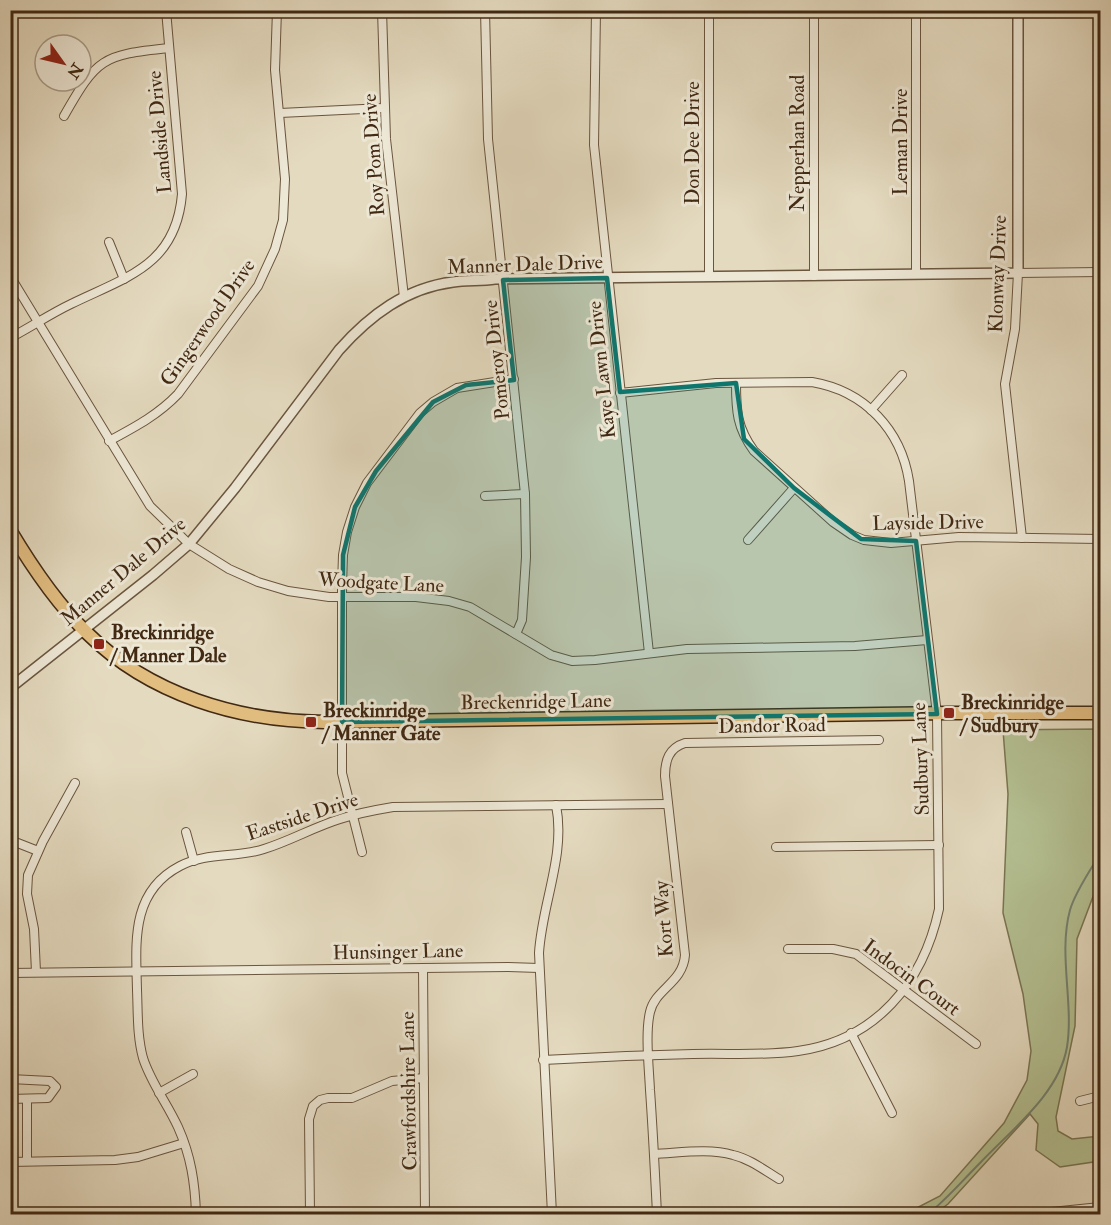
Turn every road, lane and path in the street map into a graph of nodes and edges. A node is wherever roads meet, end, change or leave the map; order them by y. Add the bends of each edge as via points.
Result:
1 (166, 10) edge
2 (277, 10) edge
3 (382, 10) edge
4 (485, 10) edge
5 (596, 10) edge
6 (709, 10) edge
7 (814, 10) edge
8 (916, 10) edge
9 (1018, 10) edge
10 (169, 48) junction
11 (384, 108) junction
12 (280, 113) junction
13 (64, 116) dead end
14 (109, 242) dead end
15 (1101, 272) edge
16 (1018, 273) junction
17 (916, 274) junction
18 (10, 276) edge
19 (709, 276) junction
20 (814, 276) junction
21 (607, 278) junction
22 (124, 279) junction
23 (503, 280) junction
24 (404, 297) junction
25 (38, 322) junction
26 (10, 338) edge
27 (902, 375) dead end
28 (514, 379) junction
29 (736, 383) junction
30 (620, 393) junction
31 (871, 410) junction
32 (109, 441) junction
33 (794, 488) junction
34 (525, 494) junction
35 (485, 496) dead end
36 (10, 530) edge
37 (1022, 538) junction
38 (1101, 539) edge
39 (748, 540) dead end
40 (916, 541) junction
41 (189, 544) junction
42 (342, 598) junction
43 (83, 629) junction
44 (516, 634) junction
45 (927, 640) junction
46 (650, 653) junction
47 (10, 688) edge
48 (1101, 713) edge
49 (937, 714) junction
50 (342, 722) junction
51 (879, 740) dead end
52 (669, 754) joint
53 (75, 783) dead end
54 (668, 804) junction
55 (555, 805) junction
56 (351, 816) junction
57 (186, 832) dead end
58 (10, 840) edge
59 (939, 845) junction
60 (776, 847) dead end
61 (38, 851) junction
62 (362, 852) dead end
63 (194, 861) junction
64 (788, 949) dead end
65 (423, 968) junction
66 (539, 968) junction
67 (36, 972) junction
68 (137, 972) junction
69 (10, 973) edge
70 (906, 990) junction
71 (851, 1033) junction
72 (976, 1044) dead end
73 (649, 1055) junction
74 (543, 1060) junction
75 (193, 1074) dead end
76 (424, 1078) junction
77 (10, 1079) edge
78 (159, 1093) junction
79 (1101, 1096) edge
80 (10, 1099) edge
81 (27, 1100) junction
82 (1080, 1101) dead end
83 (892, 1113) dead end
84 (184, 1143) junction
85 (654, 1154) junction
86 (27, 1161) junction
87 (10, 1162) edge
88 (779, 1179) dead end
89 (1101, 1207) edge
90 (1090, 1211) edge
91 (196, 1215) edge
92 (310, 1215) edge
93 (425, 1215) edge
94 (552, 1215) edge
95 (657, 1215) edge
96 (1032, 1215) edge

1 - 10 street, Landside Drive
2 - 12 street, Gingerwood Drive via 275,59
3 - 11 street, Roy Pom Drive
4 - 23 street, Pomeroy Drive via 486,112
5 - 21 street, Kaye Lawn Drive via 594,145
6 - 19 street, Don Dee Drive
7 - 20 street, Nepperhan Road
8 - 17 street, Leman Drive
9 - 16 street, Klonway Drive
10 - 13 street via 131,52 108,60 84,81
10 - 22 street, Landside Drive via 182,182 180,215 161,251
11 - 12 street
11 - 24 street, Roy Pom Drive
12 - 32 street, Gingerwood Drive via 286,195 283,220 266,270 178,394 149,419
14 - 22 street
15 - 16 street, Manner Dale Drive
16 - 17 street, Manner Dale Drive
16 - 37 street, Klonway Drive via 1015,329 1005,384
17 - 20 street, Manner Dale Drive
18 - 25 street, Woodgate Lane
19 - 20 street, Manner Dale Drive
19 - 21 street, Manner Dale Drive
21 - 23 street, Manner Dale Drive
21 - 30 street, Kaye Lawn Drive
22 - 25 street, Landside Drive
23 - 24 street, Manner Dale Drive via 453,282
23 - 28 street, Pomeroy Drive
24 - 41 street, Manner Dale Drive via 358,328
25 - 26 street, Landside Drive
25 - 32 street, Woodgate Lane
27 - 31 street
28 - 34 street, Pomeroy Drive
28 - 42 street via 457,388 412,421 367,483 355,507 346,532
29 - 30 street, Sudbury Lane
29 - 31 street, Sudbury Lane via 825,384 851,395
29 - 33 street, Layside Drive via 737,417 744,439
30 - 46 street, Kaye Lawn Drive
31 - 40 street, Sudbury Lane via 893,434 904,458
32 - 41 street, Woodgate Lane via 150,506
33 - 39 street
33 - 40 street, Layside Drive via 838,526 861,539 878,543
34 - 35 street
34 - 44 street, Pomeroy Drive via 523,609
36 - 43 main road, Breckenridge Lane via 35,570
37 - 38 street, Layside Drive
37 - 40 street, Layside Drive
40 - 45 street, Sudbury Lane
41 - 42 street, Woodgate Lane via 258,582 288,591
41 - 43 street, Manner Dale Drive
42 - 44 street, Woodgate Lane via 449,601
42 - 50 street
43 - 47 street, Manner Dale Drive
43 - 50 main road, Breckenridge Lane via 144,675 190,698 254,717
44 - 46 street, Woodgate Lane via 552,655 572,661
45 - 46 street, Woodgate Lane
45 - 49 street, Sudbury Lane
48 - 49 main road, Breckenridge Lane
49 - 50 main road, Breckenridge Lane
49 - 59 street, Sudbury Lane
50 - 56 street via 342,773
51 - 52 street, Dandor Road via 691,743 680,745
52 - 54 street, Kort Way via 665,766
53 - 61 street
54 - 55 street, Eastside Drive
54 - 73 street, Kort Way via 685,959 677,977 651,1008
55 - 56 street, Eastside Drive via 393,807
55 - 66 street via 556,862 542,928
56 - 62 street
56 - 63 street, Eastside Drive via 266,849
57 - 63 street
58 - 61 street
59 - 60 street
59 - 70 street, Sudbury Lane via 940,898 934,933
61 - 67 street via 28,875 27,894
63 - 68 street, Eastside Drive via 167,874 146,900 138,926
64 - 70 street, Indocin Court via 850,951
65 - 66 street, Hunsinger Lane
65 - 68 street, Hunsinger Lane
65 - 76 street, Crawfordshire Lane
66 - 74 street
67 - 68 street, Hunsinger Lane
67 - 69 street, Hunsinger Lane
68 - 78 street, Eastside Drive via 140,1047
70 - 71 street, Sudbury Lane via 869,1023
70 - 72 street, Indocin Court
71 - 73 street, Sudbury Lane via 798,1052
71 - 83 street
73 - 74 street, Sudbury Lane
73 - 85 street, Kort Way
74 - 94 street
75 - 78 street
76 - 92 street via 392,1081 360,1096 327,1098 313,1106 309,1119
76 - 93 street, Crawfordshire Lane
77 - 81 street via 50,1080 56,1087 48,1098
78 - 84 street, Eastside Drive
79 - 82 street
80 - 81 street
81 - 86 street
84 - 86 street via 126,1159
84 - 91 street, Eastside Drive via 193,1174
85 - 88 street via 731,1154
85 - 95 street, Kort Way
86 - 87 street
89 - 90 street
90 - 96 street

